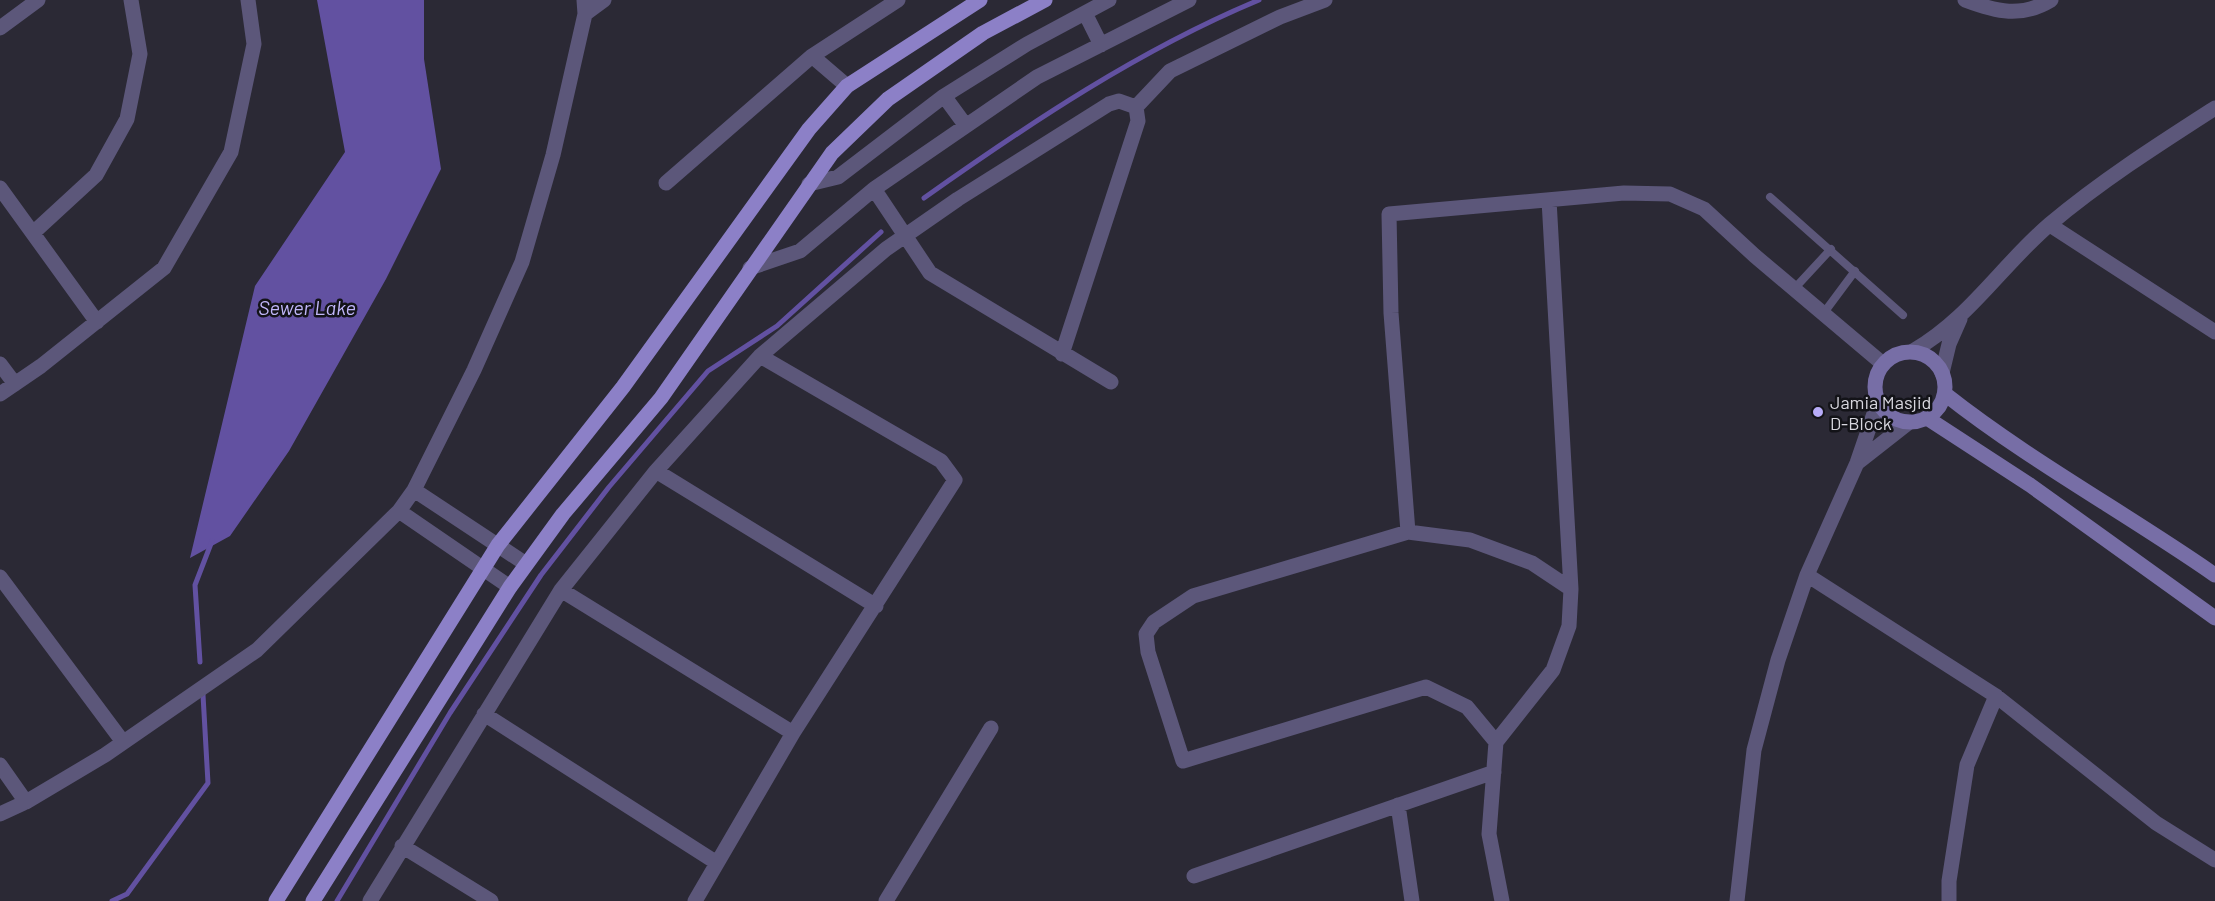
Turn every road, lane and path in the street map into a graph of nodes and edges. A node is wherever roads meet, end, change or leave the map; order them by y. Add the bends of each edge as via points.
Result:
1 (38, 0) edge
2 (131, 0) edge
3 (248, 0) edge
4 (604, 0) edge
5 (898, 0) edge
6 (980, 0) edge
7 (1045, 0) edge
8 (1109, 0) edge
9 (1189, 0) edge
10 (1325, 0) edge
11 (1965, 0) edge
12 (2051, 0) edge
13 (584, 7) edge
14 (1085, 13) junction
15 (0, 28) edge
16 (1101, 45) junction
17 (812, 56) junction
18 (847, 86) junction
19 (944, 96) junction
20 (1136, 107) junction
21 (2215, 108) edge
22 (966, 126) junction
23 (666, 183) dead end
24 (809, 184) junction
25 (0, 188) edge
26 (874, 189) junction
27 (1770, 197) dead end
28 (1549, 200) junction
29 (2050, 225) junction
30 (33, 233) junction
31 (906, 235) junction
32 (1831, 249) junction
33 (750, 268) junction
34 (1855, 272) junction
35 (1794, 289) junction
36 (1823, 314) junction
37 (1904, 315) dead end
38 (1962, 316) junction
39 (97, 322) junction
40 (2215, 332) edge
41 (1913, 351) junction
42 (1062, 354) junction
43 (760, 356) junction
44 (0, 364) edge
45 (1883, 364) junction
46 (1942, 374) junction
47 (1111, 382) dead end
48 (15, 384) junction
49 (0, 394) edge
50 (1945, 394) junction
51 (1878, 402) junction
52 (1927, 418) junction
53 (1908, 423) junction
54 (1857, 463) junction
55 (656, 471) junction
56 (414, 490) junction
57 (399, 511) junction
58 (1408, 532) junction
59 (498, 545) junction
60 (526, 564) junction
61 (482, 569) junction
62 (1807, 574) junction
63 (2215, 575) edge
64 (0, 577) edge
65 (510, 587) junction
66 (1570, 589) junction
67 (561, 590) junction
68 (876, 606) junction
69 (2215, 618) edge
70 (1996, 696) junction
71 (484, 714) junction
72 (991, 728) dead end
73 (793, 733) junction
74 (123, 742) junction
75 (1496, 742) junction
76 (0, 765) edge
77 (1494, 772) junction
78 (26, 802) junction
79 (1398, 805) junction
80 (0, 814) edge
81 (402, 846) junction
82 (2215, 860) edge
83 (717, 863) junction
84 (1194, 876) dead end
85 (276, 901) edge
86 (313, 901) edge
87 (370, 901) edge
88 (492, 901) edge
89 (694, 901) edge
90 (886, 901) edge
91 (1412, 901) edge
92 (1502, 901) edge
93 (1737, 901) edge
94 (1949, 901) edge

1 - 15 street
2 - 30 street via 140,54 127,119 96,175
3 - 39 street via 254,44 231,152 164,268
4 - 13 street
5 - 17 street
6 - 18 main road
7 - 24 main road via 984,33 888,99 832,153
8 - 14 street
9 - 16 street
10 - 20 street via 1280,17 1170,71
11 - 12 street via 2009,14 2038,8
13 - 56 street via 553,155 522,262
14 - 16 street
14 - 19 street
16 - 22 street via 1037,77
17 - 18 street
17 - 23 street
18 - 59 main road via 809,129 623,387
19 - 22 street
19 - 24 street via 838,177
20 - 31 street via 1119,101 1109,104
20 - 42 street via 1138,121
21 - 29 street
22 - 26 street
24 - 33 main road
25 - 30 street
26 - 31 street
26 - 33 street via 800,251
27 - 32 lane
28 - 35 street via 1624,193 1670,194 1704,209
28 - 58 street via 1389,214 1391,313
28 - 66 street
29 - 38 street
29 - 40 street
30 - 39 street
31 - 42 street via 930,273
31 - 43 street
32 - 34 lane
32 - 35 lane
33 - 60 main road via 661,398
34 - 36 lane
34 - 37 lane
35 - 36 street
36 - 45 street
38 - 41 street
38 - 46 street via 1949,344
39 - 48 street
41 - 45 street via 1893,356
41 - 46 street via 1929,358
42 - 47 street
43 - 55 street
43 - 68 street via 941,461 955,480
44 - 48 street
45 - 51 street via 1875,382
46 - 50 street
48 - 49 street
50 - 52 street
50 - 63 street via 1983,424
51 - 53 street via 1895,420
51 - 54 street
52 - 53 street
52 - 69 street via 2030,485
53 - 54 street
54 - 62 street
55 - 67 street
55 - 68 street
56 - 57 street
56 - 59 street
57 - 61 street
57 - 74 street via 257,650
58 - 66 street via 1470,540 1533,563
58 - 75 street via 1194,596 1154,622 1146,634 1148,652 1183,761 1426,687 1467,707
59 - 60 street
59 - 61 main road
60 - 65 main road
61 - 65 street
61 - 85 main road
62 - 70 street
62 - 93 street via 1754,750
64 - 74 street
65 - 86 main road
66 - 75 street via 1569,626 1552,670
67 - 71 street
67 - 73 street
68 - 73 street
70 - 82 street via 2156,823
70 - 94 street via 1967,765
71 - 81 street
71 - 83 street
72 - 90 street
73 - 83 street
74 - 78 street
75 - 77 street
76 - 78 street
77 - 79 street
77 - 92 street via 1489,834
78 - 80 street
79 - 84 street
79 - 91 street
81 - 87 street
81 - 88 street
83 - 89 street

